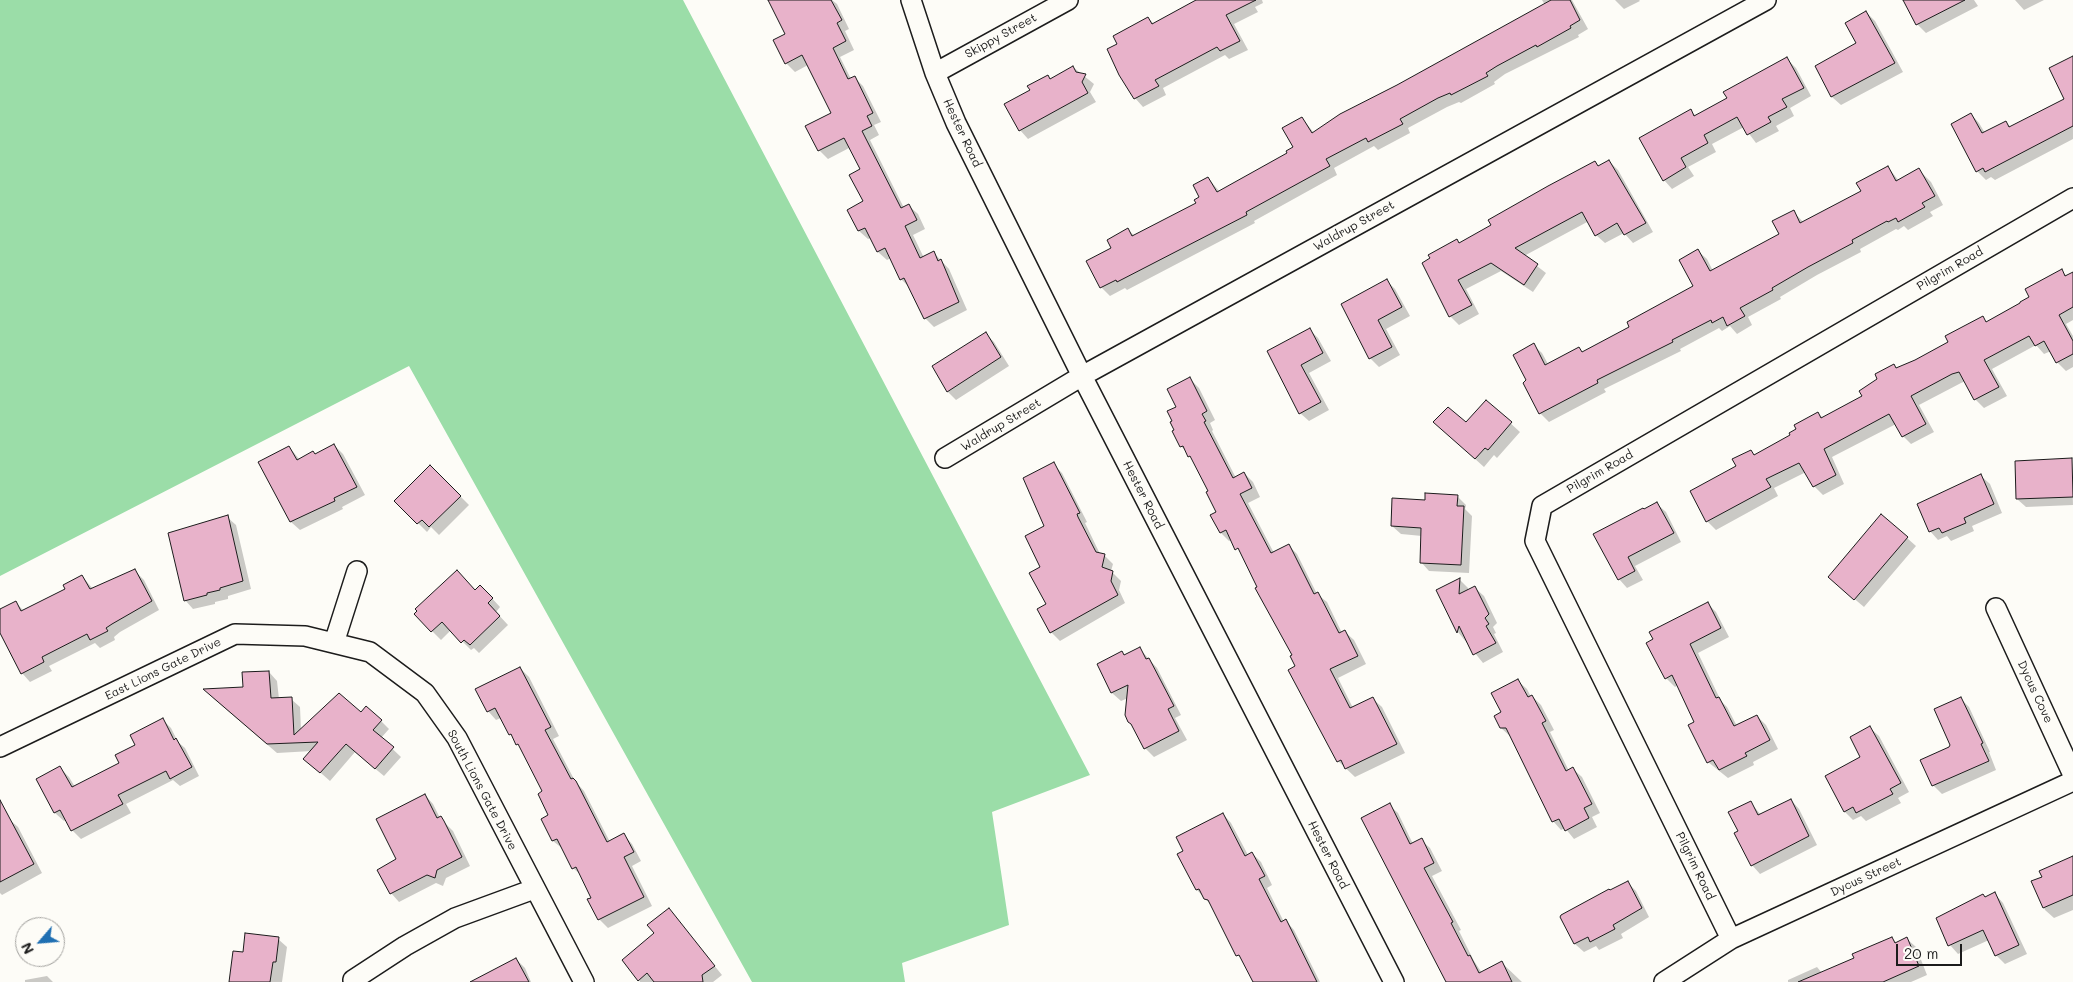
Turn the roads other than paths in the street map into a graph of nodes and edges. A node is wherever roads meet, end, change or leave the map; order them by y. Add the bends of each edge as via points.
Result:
1 (911, 0) edge
2 (1068, 0) edge
3 (1766, 0) edge
4 (935, 73) junction
5 (2073, 198) edge
6 (1082, 376) junction
7 (945, 458) dead end
8 (357, 570) dead end
9 (1996, 608) dead end
10 (334, 643) junction
11 (0, 747) edge
12 (2073, 775) edge
13 (2073, 781) edge
14 (534, 889) junction
15 (1731, 939) junction
16 (353, 980) dead end
17 (584, 982) edge
18 (1394, 982) edge
19 (1664, 982) edge

1 - 4 street, Hester Road
2 - 4 street, Skippy Street
3 - 6 street, Waldrup Street
4 - 6 street, Hester Road via 956,123
5 - 15 street, Pilgrim Road via 1542,506 1535,541
6 - 7 street, Waldrup Street
6 - 18 street, Hester Road
8 - 10 street
9 - 12 street, Dycus Cove
10 - 11 street, East Lions Gate Drive via 304,636 235,634
10 - 14 street, South Lions Gate Drive via 370,652 425,693 457,738
13 - 15 street, Dycus Street
14 - 16 street via 455,918
14 - 17 street, South Lions Gate Drive
15 - 19 street, Dycus Street

